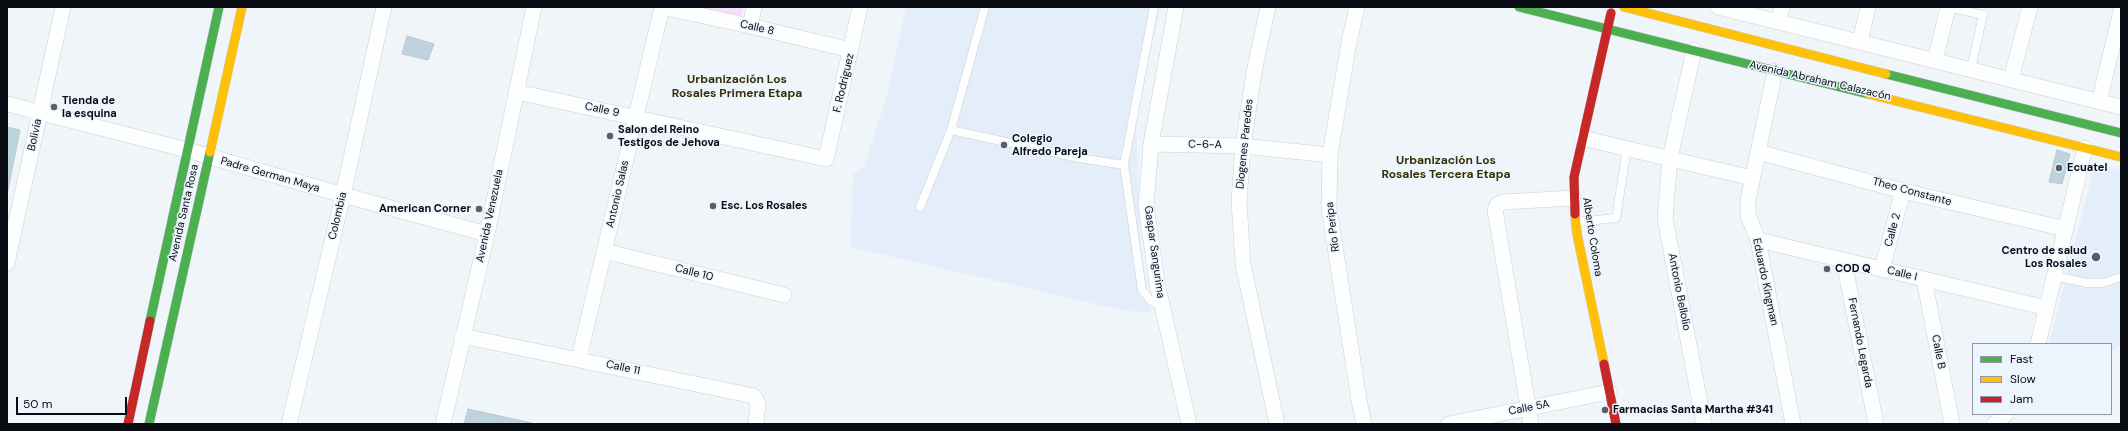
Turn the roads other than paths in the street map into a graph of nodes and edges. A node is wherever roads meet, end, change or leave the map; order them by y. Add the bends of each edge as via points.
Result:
1 (63, 7) edge
2 (219, 7) edge
3 (242, 7) edge
4 (384, 7) edge
5 (534, 7) edge
6 (662, 7) edge
7 (754, 7) edge
8 (860, 7) edge
9 (985, 7) edge
10 (1154, 7) edge
11 (1176, 7) edge
12 (1268, 7) edge
13 (1357, 7) edge
14 (1519, 7) edge
15 (1612, 7) edge
16 (1624, 7) edge
17 (1718, 7) edge
18 (1782, 7) edge
19 (1868, 7) edge
20 (1948, 7) edge
21 (2030, 7) edge
22 (2121, 11) edge
23 (1778, 22) junction
24 (750, 26) junction
25 (1607, 28) junction
26 (1860, 42) junction
27 (851, 50) junction
28 (1694, 50) junction
29 (1935, 61) junction
30 (1971, 69) junction
31 (1775, 71) junction
32 (2011, 79) junction
33 (517, 92) junction
34 (2099, 102) junction
35 (7, 104) edge
36 (2121, 107) edge
37 (40, 113) junction
38 (636, 117) junction
39 (951, 130) junction
40 (2121, 132) edge
41 (1582, 138) junction
42 (1151, 144) junction
43 (1243, 146) junction
44 (1627, 148) junction
45 (2085, 148) junction
46 (187, 150) junction
47 (1758, 152) junction
48 (1330, 155) junction
49 (210, 157) junction
50 (2121, 157) edge
51 (1670, 158) junction
52 (826, 159) joint
53 (1124, 165) junction
54 (1752, 178) junction
55 (1903, 191) junction
56 (343, 195) junction
57 (1573, 198) junction
58 (920, 207) dead end
59 (1576, 222) junction
60 (2066, 229) junction
61 (487, 234) junction
62 (1758, 240) junction
63 (604, 250) junction
64 (1844, 262) junction
65 (7, 263) edge
66 (1882, 269) junction
67 (2055, 276) junction
68 (2121, 277) edge
69 (1924, 279) junction
70 (784, 295) dead end
71 (1162, 306) junction
72 (2047, 308) junction
73 (462, 336) junction
74 (2038, 343) edge
75 (579, 358) junction
76 (1610, 392) junction
77 (1530, 408) junction
78 (2005, 415) edge
79 (128, 424) edge
80 (149, 424) edge
81 (289, 424) edge
82 (443, 424) edge
83 (756, 424) edge
84 (1189, 424) edge
85 (1277, 424) edge
86 (1364, 424) edge
87 (1449, 424) edge
88 (1532, 424) edge
89 (1616, 424) edge
90 (1704, 424) edge
91 (1793, 424) edge
92 (1876, 424) edge
93 (1952, 424) edge
94 (1994, 424) edge

1 - 37 street, Bolivia
2 - 46 street, Avenida Santa Rosa
3 - 49 street, Avenida Santa Rosa
4 - 56 street, Colombia
5 - 33 street, Avenida Venezuela
6 - 24 street, Calle 8
6 - 38 street, Antonio Salas
7 - 24 street
8 - 27 street, F. Rodriguez
9 - 39 lane
10 - 53 lane
11 - 42 street, Gaspar Sangurima
12 - 43 street, Diogenes Paredes via 1254,72
13 - 48 street, Río Peripa
14 - 25 street, Avenida Abraham Calazacón
15 - 25 street, Alberto Coloma
16 - 40 street
17 - 23 street
18 - 23 street
19 - 26 street
20 - 29 street
20 - 30 lane via 1983,15
21 - 32 street
22 - 34 street
23 - 26 street
24 - 27 street, Calle 8
25 - 28 street, Avenida Abraham Calazacón
25 - 41 street, Alberto Coloma
26 - 29 street
27 - 52 street, F. Rodriguez
28 - 31 street, Avenida Abraham Calazacón
28 - 51 street, Antonio Bellolio
29 - 30 street
30 - 32 street
31 - 45 street, Avenida Abraham Calazacón
31 - 47 street, Eduardo Kingman
32 - 34 street
33 - 38 street, Calle 9
33 - 61 street, Avenida Venezuela
34 - 36 street
35 - 37 street, Padre German Maya
37 - 46 street, Padre German Maya
37 - 65 street, Bolivia
38 - 52 street, Calle 9
38 - 63 street, Antonio Salas
39 - 53 lane
39 - 58 lane
41 - 44 street
41 - 57 street, Alberto Coloma via 1574,177
42 - 43 street, C-6-A
42 - 71 street, Gaspar Sangurima via 1146,206
43 - 48 street, C-6-A
43 - 85 street, Diogenes Paredes via 1239,201 1243,264
44 - 51 street
44 - 59 lane via 1616,218
45 - 50 street, Avenida Abraham Calazacón
45 - 60 street
46 - 49 street, Padre German Maya
46 - 79 street, Avenida Santa Rosa
47 - 54 street, Eduardo Kingman
47 - 55 street, Theo Constante
48 - 86 street, Río Peripa via 1329,208 1358,400
49 - 56 street, Padre German Maya
49 - 80 street, Avenida Santa Rosa
51 - 54 street
51 - 90 street, Antonio Bellolio via 1665,218
53 - 71 lane via 1142,290 1150,301
54 - 62 street, Eduardo Kingman via 1748,215
55 - 60 street, Theo Constante
55 - 66 street, Calle 2
56 - 61 street, Padre German Maya
56 - 81 street, Colombia
57 - 59 street, Alberto Coloma
57 - 77 street via 1503,202 1497,205 1495,210
59 - 76 street, Alberto Coloma
60 - 67 street
61 - 73 street, Avenida Venezuela
62 - 64 street, Calle I
62 - 91 street, Eduardo Kingman
63 - 70 street, Calle 10
63 - 75 street, Antonio Salas
64 - 66 street, Calle I
64 - 92 street, Fernando Legarda
66 - 69 street, Calle I
67 - 68 lane via 2086,283 2103,283
67 - 72 street
69 - 72 street, Calle I
69 - 93 street, Calle B
71 - 84 street, Gaspar Sangurima
72 - 74 street
73 - 75 street, Calle 11
73 - 82 street, Avenida Venezuela
75 - 83 street, Calle 11 via 754,396 758,404
76 - 77 street, Calle 5A
76 - 89 street, Alberto Coloma
77 - 87 street, Calle 5A
77 - 88 street
78 - 94 street

